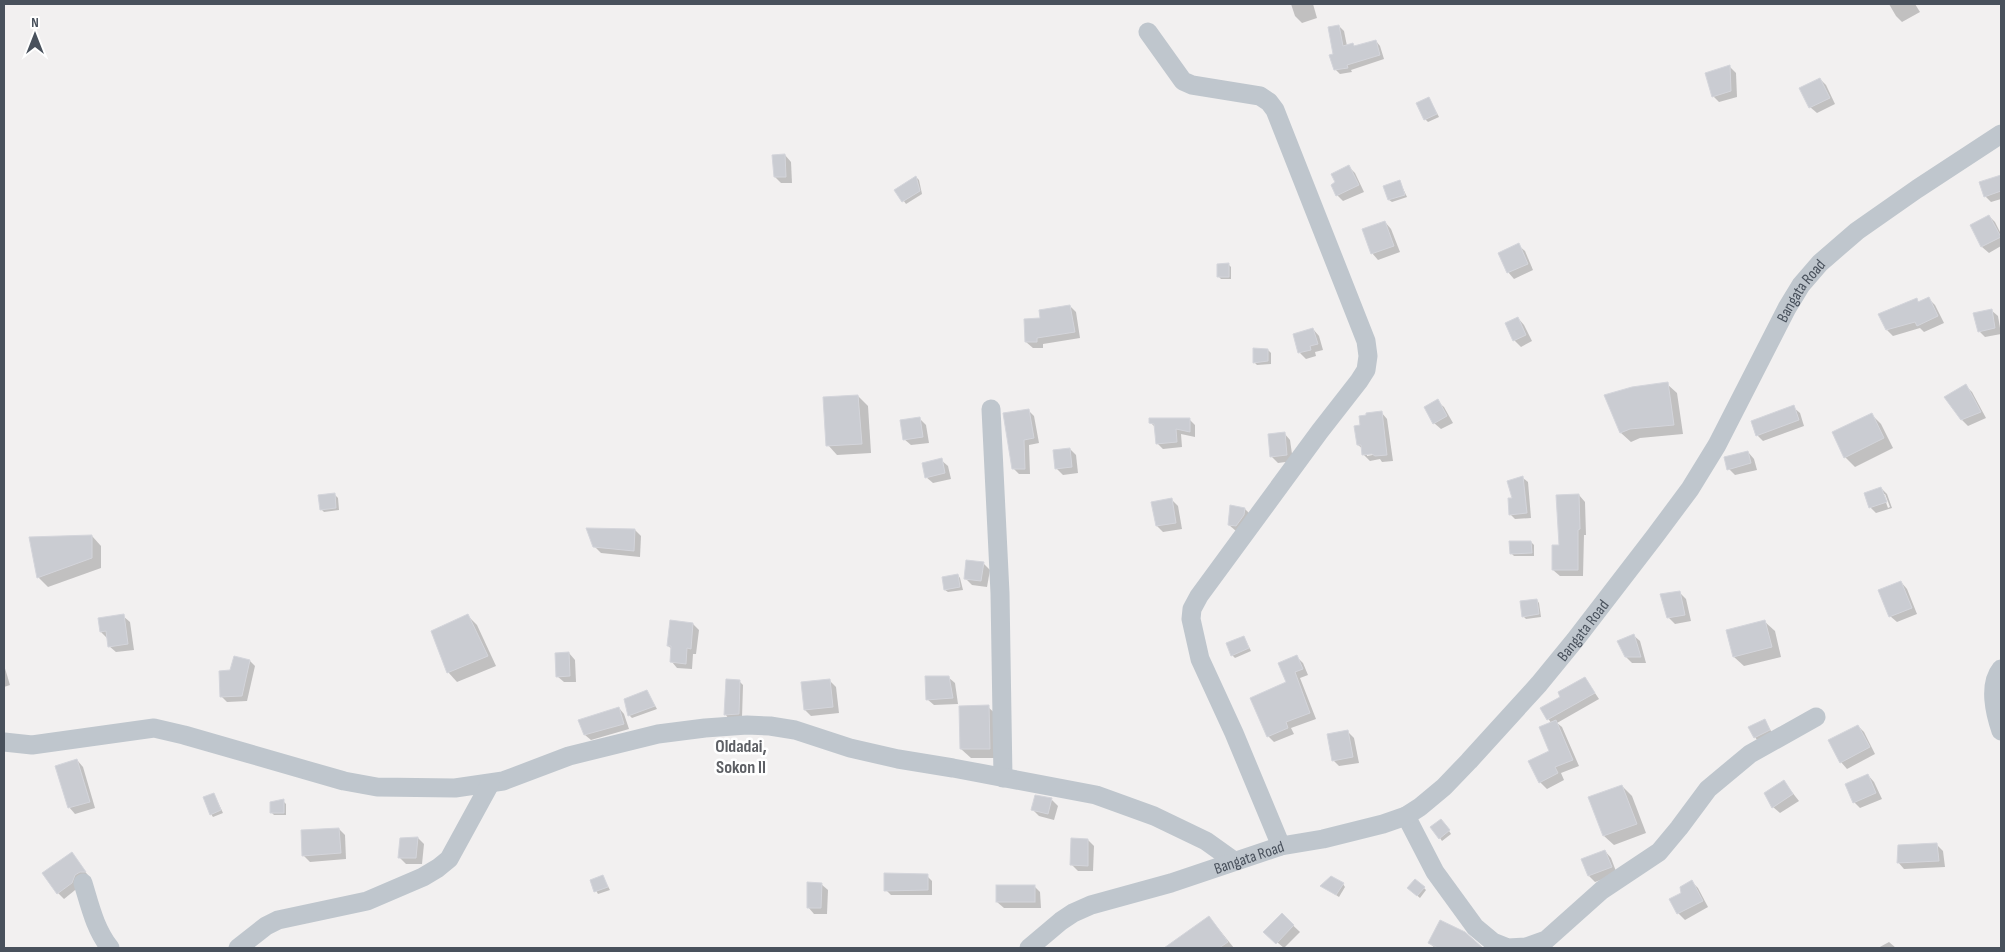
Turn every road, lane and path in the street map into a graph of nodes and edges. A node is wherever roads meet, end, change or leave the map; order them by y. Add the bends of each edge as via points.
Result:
1 (1148, 32) dead end
2 (2001, 134) edge
3 (991, 409) dead end
4 (2001, 669) edge
5 (1816, 717) dead end
6 (2001, 731) edge
7 (4, 742) edge
8 (1004, 778) junction
9 (490, 784) junction
10 (1406, 816) junction
11 (1281, 846) junction
12 (1234, 861) junction
13 (84, 883) dead end
14 (110, 948) edge
15 (238, 948) edge
16 (1029, 948) edge

1 - 11 street via 1183,81 1260,96 1269,102 1366,341 1366,370 1359,381 1198,596 1192,609 1191,619 1200,659
2 - 10 street, Bangata Road via 1857,231 1820,263 1787,308 1717,445 1656,536 1575,640 1507,720 1444,787
3 - 8 street via 1000,592
4 - 6 street via 1994,689
5 - 10 street via 1750,754 1708,789 1659,852 1602,890 1546,940 1526,946 1508,948 1475,927 1435,872
7 - 9 street via 32,745 154,728 362,785 455,788
8 - 9 street via 898,759 794,730 746,725 658,734 569,756
8 - 12 street via 1096,795 1154,816 1206,841
9 - 15 street via 449,859 438,868 367,901 278,920
10 - 11 street, Bangata Road via 1323,839
11 - 12 street, Bangata Road
12 - 16 street, Bangata Road via 1091,905 1061,921
13 - 14 street via 95,924

